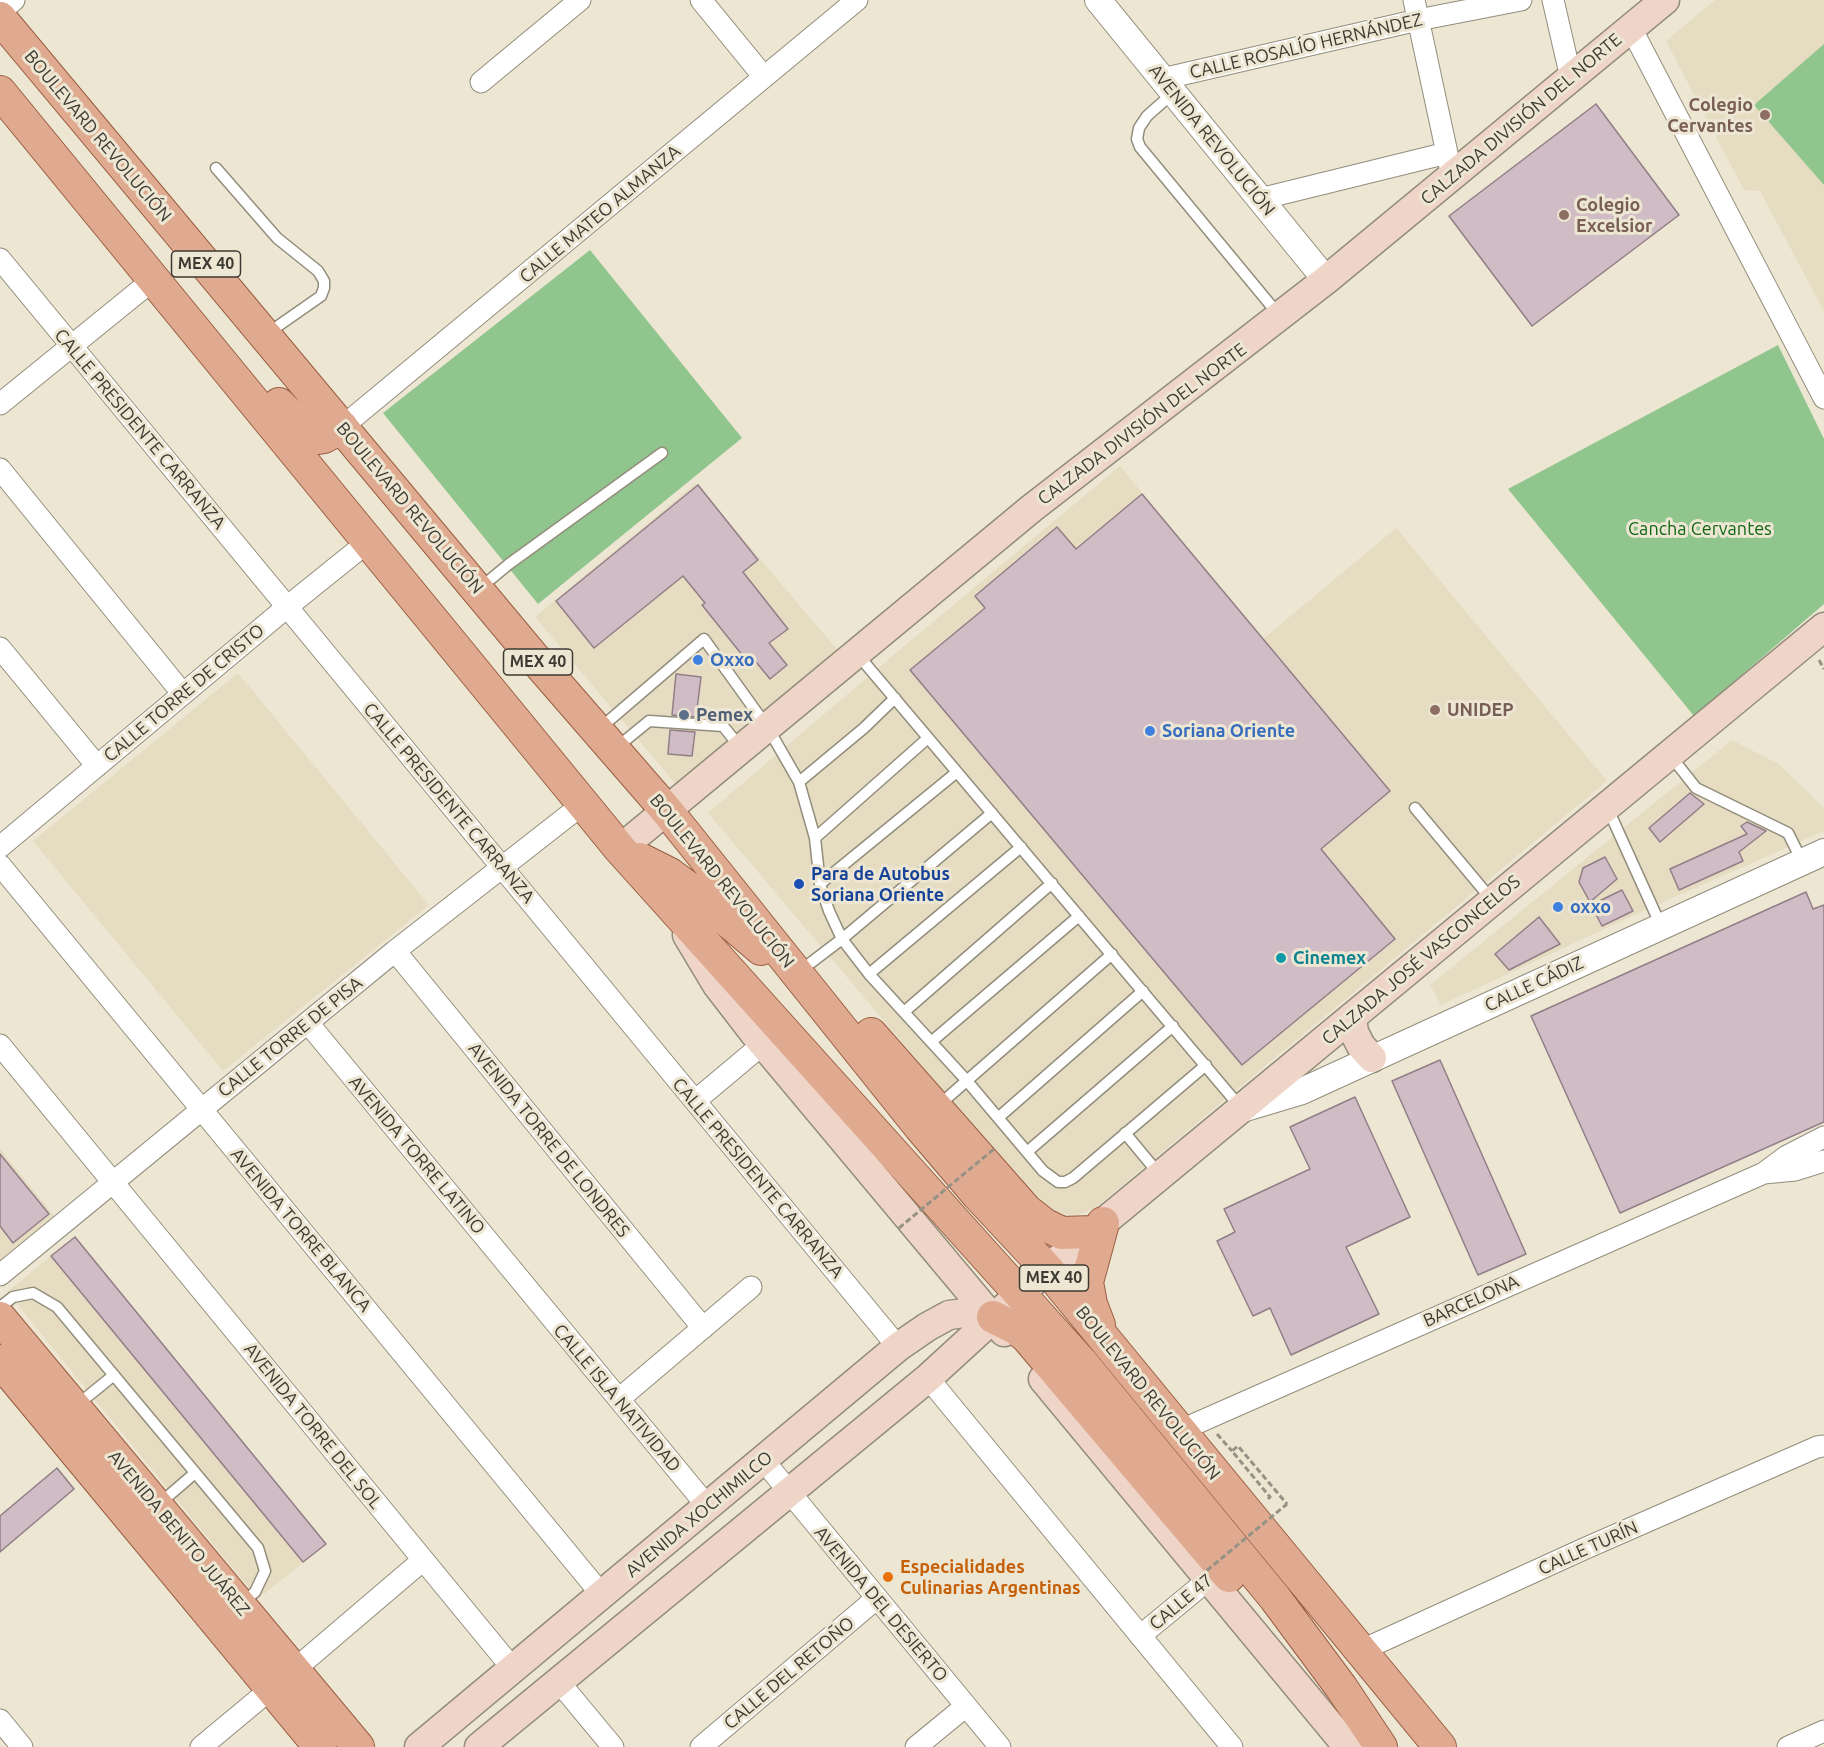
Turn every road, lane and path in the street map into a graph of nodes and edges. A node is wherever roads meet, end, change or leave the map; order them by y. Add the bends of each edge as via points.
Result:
1 (14, 0) edge
2 (580, 0) edge
3 (701, 0) edge
4 (856, 0) edge
5 (1098, 0) edge
6 (1521, 0) edge
7 (1553, 0) edge
8 (1665, 0) edge
9 (1416, 10) edge
10 (0, 12) edge
11 (0, 18) edge
12 (1631, 28) junction
13 (765, 77) junction
14 (1571, 78) junction
15 (482, 82) dead end
16 (1168, 86) junction
17 (0, 92) edge
18 (1449, 165) junction
19 (216, 168) dead end
20 (1260, 199) junction
21 (0, 259) edge
22 (154, 279) junction
23 (1326, 280) junction
24 (1280, 317) junction
25 (265, 335) junction
26 (72, 346) junction
27 (218, 358) junction
28 (1824, 398) edge
29 (0, 404) edge
30 (342, 427) junction
31 (662, 453) dead end
32 (0, 469) edge
33 (369, 541) junction
34 (478, 590) junction
35 (287, 607) junction
36 (1824, 627) edge
37 (0, 648) edge
38 (857, 654) junction
39 (183, 694) junction
40 (895, 698) junction
41 (768, 728) junction
42 (928, 738) junction
43 (605, 740) junction
44 (742, 749) junction
45 (1669, 754) junction
46 (97, 766) junction
47 (957, 772) junction
48 (799, 782) junction
49 (583, 804) junction
50 (1607, 806) junction
51 (1415, 808) dead end
52 (667, 811) junction
53 (992, 813) junction
54 (815, 838) junction
55 (0, 847) edge
56 (1021, 847) junction
57 (620, 849) junction
58 (1813, 857) edge
59 (0, 866) edge
60 (502, 868) junction
61 (1052, 883) junction
62 (820, 884) junction
63 (1493, 901) junction
64 (672, 907) junction
65 (1079, 915) junction
66 (1662, 926) junction
67 (842, 939) junction
68 (394, 951) junction
69 (1112, 954) junction
70 (797, 973) junction
71 (869, 974) junction
72 (1143, 990) junction
73 (904, 1012) junction
74 (1352, 1017) junction
75 (308, 1023) junction
76 (1173, 1026) junction
77 (931, 1042) junction
78 (763, 1044) junction
79 (0, 1045) edge
80 (1372, 1058) junction
81 (1206, 1065) junction
82 (967, 1081) junction
83 (695, 1101) junction
84 (936, 1108) junction
85 (1241, 1109) junction
86 (201, 1110) junction
87 (999, 1117) junction
88 (1125, 1133) junction
89 (1824, 1137) edge
90 (994, 1149) dead end
91 (1027, 1152) junction
92 (1824, 1161) edge
93 (1764, 1173) junction
94 (1160, 1176) junction
95 (113, 1182) junction
96 (1098, 1227) junction
97 (899, 1228) dead end
98 (1047, 1269) junction
99 (0, 1275) edge
100 (752, 1287) dead end
101 (527, 1288) joint
102 (1019, 1293) junction
103 (0, 1294) edge
104 (0, 1307) edge
105 (6, 1308) edge
106 (993, 1317) junction
107 (702, 1328) junction
108 (1104, 1340) junction
109 (898, 1347) junction
110 (0, 1361) edge
111 (114, 1375) junction
112 (928, 1378) junction
113 (619, 1399) junction
114 (74, 1407) junction
115 (1179, 1431) junction
116 (1822, 1444) edge
117 (763, 1460) junction
118 (195, 1473) junction
119 (789, 1492) junction
120 (1270, 1497) dead end
121 (157, 1507) junction
122 (708, 1507) junction
123 (423, 1560) junction
124 (1208, 1576) junction
125 (602, 1595) junction
126 (877, 1598) junction
127 (239, 1605) junction
128 (1140, 1636) junction
129 (1360, 1651) junction
130 (513, 1669) junction
131 (283, 1679) junction
132 (559, 1682) junction
133 (1341, 1687) junction
134 (966, 1706) junction
135 (0, 1720) edge
136 (1824, 1731) edge
137 (22, 1747) edge
138 (201, 1747) edge
139 (320, 1747) edge
140 (358, 1747) edge
141 (419, 1747) edge
142 (479, 1747) edge
143 (613, 1747) edge
144 (701, 1747) edge
145 (915, 1747) edge
146 (1000, 1747) edge
147 (1232, 1747) edge
148 (1348, 1747) edge
149 (1381, 1747) edge
150 (1430, 1747) edge
151 (1440, 1747) edge
152 (1788, 1747) edge

1 - 10 street
2 - 15 street
3 - 13 street
4 - 13 street, CALLE MATEO ALMANZA
5 - 16 street, AVENIDA REVOLUCIÓN
6 - 9 street, CALLE ROSALÍO HERNÁNDEZ
7 - 14 street
8 - 12 main road, CALZADA DIVISIÓN DEL NORTE
9 - 16 street, CALLE ROSALÍO HERNÁNDEZ
9 - 18 street
11 - 25 main road, BOULEVARD REVOLUCIÓN / MEX 40
12 - 14 main road, CALZADA DIVISIÓN DEL NORTE
12 - 28 street
13 - 30 street, CALLE MATEO ALMANZA
14 - 18 main road, CALZADA DIVISIÓN DEL NORTE
16 - 20 street, AVENIDA REVOLUCIÓN
16 - 24 lane via 1139,128 1140,147
17 - 22 main road, MEX 40
18 - 20 street
18 - 23 main road, CALZADA DIVISIÓN DEL NORTE
19 - 25 lane via 277,238 324,280 321,296
20 - 23 street, AVENIDA REVOLUCIÓN
21 - 26 street, CALLE PRESIDENTE CARRANZA
22 - 26 street
22 - 27 main road, MEX 40
23 - 24 main road, CALZADA DIVISIÓN DEL NORTE
24 - 38 main road, CALZADA DIVISIÓN DEL NORTE via 1032,508
25 - 30 main road, BOULEVARD REVOLUCIÓN / MEX 40
26 - 29 street
26 - 35 street, CALLE PRESIDENTE CARRANZA
27 - 30 main road via 268,394 312,435 324,437
27 - 33 main road, MEX 40
30 - 34 main road, BOULEVARD REVOLUCIÓN / MEX 40
31 - 34 lane
32 - 39 street
33 - 35 street, CALLE TORRE DE CRISTO
33 - 49 main road, MEX 40
34 - 43 main road, BOULEVARD REVOLUCIÓN / MEX 40
35 - 39 street, CALLE TORRE DE CRISTO
35 - 60 street, CALLE PRESIDENTE CARRANZA
36 - 45 main road, CALZADA JOSÉ VASCONCELOS
37 - 46 street
38 - 40 lane
38 - 41 main road, CALZADA DIVISIÓN DEL NORTE
39 - 46 street, CALLE TORRE DE CRISTO
40 - 42 lane
40 - 48 lane
41 - 43 lane via 704,639
41 - 44 main road, CALZADA DIVISIÓN DEL NORTE
41 - 48 lane
42 - 47 lane
42 - 54 lane
43 - 44 lane via 649,721 723,726
43 - 52 main road, BOULEVARD REVOLUCIÓN / MEX 40
44 - 52 main road, CALZADA DIVISIÓN DEL NORTE
45 - 50 main road, CALZADA JOSÉ VASCONCELOS
45 - 58 lane via 1696,788 1788,833
46 - 55 street, CALLE TORRE DE CRISTO
47 - 53 lane
47 - 62 lane
48 - 54 lane
49 - 57 main road, MEX 40
49 - 60 street, CALLE TORRE DE PISA
50 - 63 main road, CALZADA JOSÉ VASCONCELOS
50 - 66 lane
51 - 63 lane
52 - 57 main road, CALZADA DIVISIÓN DEL NORTE
52 - 70 main road, BOULEVARD REVOLUCIÓN / MEX 40
53 - 56 lane
53 - 67 lane
54 - 62 lane
56 - 61 lane
56 - 71 lane
57 - 64 main road, MEX 40
57 - 70 main road via 676,879 752,943
58 - 66 street, CALLE CÁDIZ
59 - 86 street, AVENIDA TORRE BLANCA
60 - 68 street, CALLE TORRE DE PISA
60 - 83 street, CALLE PRESIDENTE CARRANZA
61 - 65 lane
61 - 73 lane
62 - 67 lane
63 - 74 main road, CALZADA JOSÉ VASCONCELOS
64 - 78 main road via 712,977
64 - 102 main road, MEX 40
65 - 69 lane
65 - 77 lane
66 - 80 street, CALLE CÁDIZ
67 - 70 lane
67 - 71 lane
68 - 75 street, CALLE TORRE DE PISA
68 - 107 street, AVENIDA TORRE DE LONDRES
69 - 72 lane
69 - 82 lane
70 - 84 main road via 837,1000 870,1032
70 - 98 main road, BOULEVARD REVOLUCIÓN / MEX 40 via 976,1194
71 - 73 lane
72 - 76 lane
72 - 87 lane
73 - 77 lane
74 - 80 main road via 1358,1039
74 - 85 main road, CALZADA JOSÉ VASCONCELOS
75 - 86 street, CALLE TORRE DE PISA
75 - 101 street, AVENIDA TORRE LATINO
76 - 81 lane
76 - 91 lane
77 - 82 lane
78 - 83 street
78 - 106 main road
79 - 95 street, AVENIDA TORRE DEL SOL
80 - 85 street, CALLE CÁDIZ via 1302,1090
81 - 85 lane
81 - 88 lane
82 - 84 lane
82 - 87 lane
83 - 109 street, CALLE PRESIDENTE CARRANZA
84 - 96 main road via 1027,1211 1045,1225 1062,1233
85 - 94 main road, CALZADA JOSÉ VASCONCELOS
86 - 95 street, CALLE TORRE DE PISA
86 - 125 street, AVENIDA TORRE BLANCA
87 - 91 lane
88 - 91 lane via 1065,1182 1050,1178
88 - 94 lane
89 - 93 street, BARCELONA via 1786,1156
90 - 97 path, bridge
92 - 93 street, BARCELONA via 1795,1170
93 - 115 street, BARCELONA
94 - 96 main road, CALZADA JOSÉ VASCONCELOS
95 - 99 street, CALLE TORRE DE PISA
95 - 123 street, AVENIDA TORRE DEL SOL
96 - 98 main road, CALZADA JOSÉ VASCONCELOS
96 - 108 main road via 1087,1282
98 - 102 main road, CALZADA JOSÉ VASCONCELOS
98 - 108 main road, BOULEVARD REVOLUCIÓN / MEX 40
100 - 107 street
101 - 113 street, CALLE ISLA NATIVIDAD
102 - 106 main road
102 - 133 main road, MEX 40 via 1227,1539
103 - 105 lane via 5,1298
104 - 105 lane
105 - 111 lane via 33,1293 57,1307
105 - 114 main road, AVENIDA BENITO JUÁREZ
106 - 109 main road, AVENIDA XOCHIMILCO via 949,1315
106 - 112 main road
106 - 124 main road via 1026,1336
107 - 113 street
108 - 115 main road, BOULEVARD REVOLUCIÓN / MEX 40
109 - 117 main road, AVENIDA XOCHIMILCO
110 - 131 main road, AVENIDA BENITO JUÁREZ
111 - 114 lane
111 - 118 lane
112 - 119 main road
112 - 128 street
113 - 122 street, CALLE ISLA NATIVIDAD
114 - 121 main road, AVENIDA BENITO JUÁREZ
115 - 129 main road, BOULEVARD REVOLUCIÓN / MEX 40
116 - 129 street, CALLE TURÍN
117 - 119 street, AVENIDA DEL DESIERTO
117 - 122 main road, AVENIDA XOCHIMILCO
118 - 121 lane
118 - 127 lane via 258,1548 265,1571 255,1592
119 - 126 street, AVENIDA DEL DESIERTO
119 - 132 main road
120 - 124 path, bridge via 1232,1451 1238,1446 1287,1504
121 - 127 main road, AVENIDA BENITO JUÁREZ
122 - 125 main road, AVENIDA XOCHIMILCO
123 - 130 street, AVENIDA TORRE DEL SOL
123 - 131 street
124 - 128 street, CALLE 47
124 - 133 main road via 1293,1652
124 - 148 main road
125 - 130 main road, AVENIDA XOCHIMILCO
126 - 134 street, AVENIDA DEL DESIERTO
126 - 144 street, CALLE DEL RETOÑO
127 - 131 main road, AVENIDA BENITO JUÁREZ
128 - 147 street
129 - 151 main road, BOULEVARD REVOLUCIÓN / MEX 40
130 - 141 main road, AVENIDA XOCHIMILCO
131 - 138 street
131 - 139 main road, AVENIDA BENITO JUÁREZ
131 - 140 main road, AVENIDA BENITO JUÁREZ
132 - 142 main road
132 - 143 street
133 - 149 main road, MEX 40
133 - 150 main road via 1391,1714
134 - 145 street
134 - 146 street, AVENIDA DEL DESIERTO
135 - 137 street
136 - 152 street

